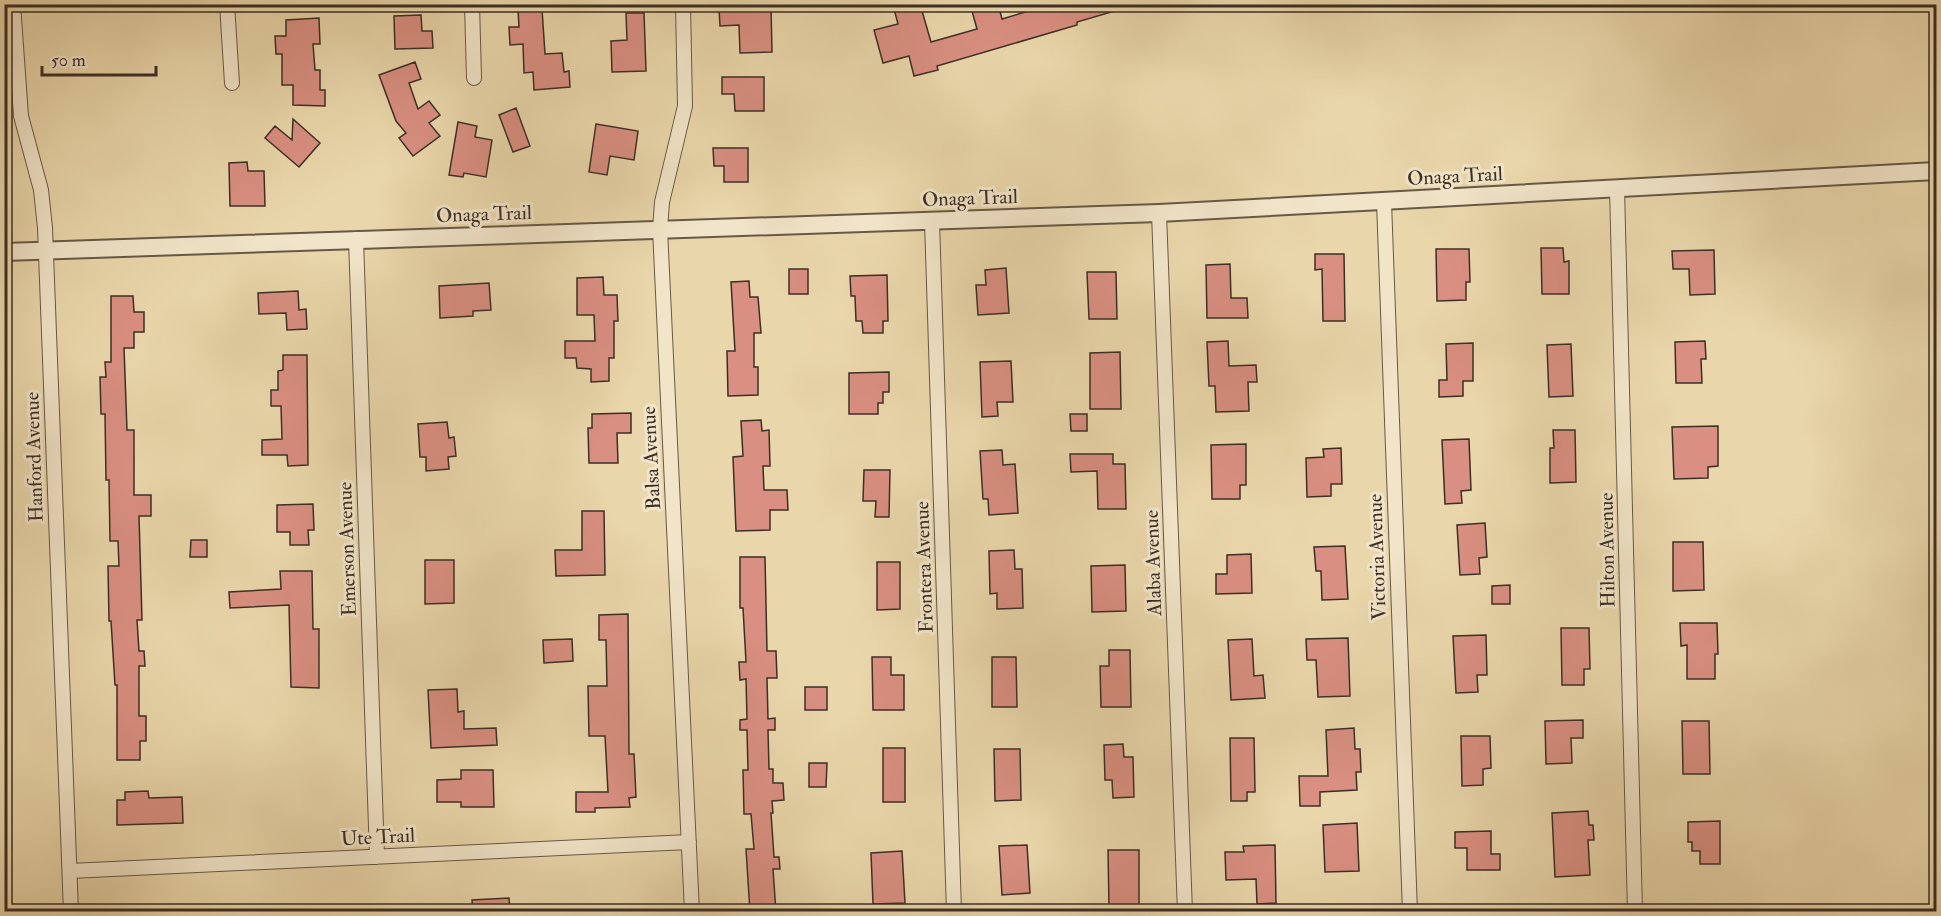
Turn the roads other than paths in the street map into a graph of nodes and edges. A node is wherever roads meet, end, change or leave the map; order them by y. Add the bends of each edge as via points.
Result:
1 (13, 4) edge
2 (227, 4) edge
3 (472, 4) edge
4 (683, 4) edge
5 (474, 78) dead end
6 (232, 83) dead end
7 (1936, 171) edge
8 (1617, 188) junction
9 (1384, 202) junction
10 (1159, 213) junction
11 (932, 221) junction
12 (660, 229) junction
13 (356, 239) junction
14 (45, 250) junction
15 (4, 252) edge
16 (689, 842) junction
17 (377, 856) junction
18 (70, 871) junction
19 (71, 912) edge
20 (692, 912) edge
21 (954, 912) edge
22 (1185, 912) edge
23 (1410, 912) edge
24 (1635, 912) edge

1 - 14 street, Hanford Avenue via 21,116 41,190
2 - 6 street
3 - 5 street
4 - 12 street, Balsa Avenue via 685,106 662,202
7 - 8 street, Onaga Trail
8 - 9 street, Onaga Trail
8 - 24 street, Hilton Avenue
9 - 10 street, Onaga Trail
9 - 23 street, Victoria Avenue
10 - 11 street, Onaga Trail
10 - 22 street, Alaba Avenue
11 - 12 street, Onaga Trail
11 - 21 street, Frontera Avenue
12 - 13 street, Onaga Trail
12 - 16 street, Balsa Avenue
13 - 14 street, Onaga Trail
13 - 17 street, Emerson Avenue
14 - 15 street, Onaga Trail
14 - 18 street, Hanford Avenue
16 - 17 street, Ute Trail
16 - 20 street, Balsa Avenue
17 - 18 street, Ute Trail
18 - 19 street, Hanford Avenue

